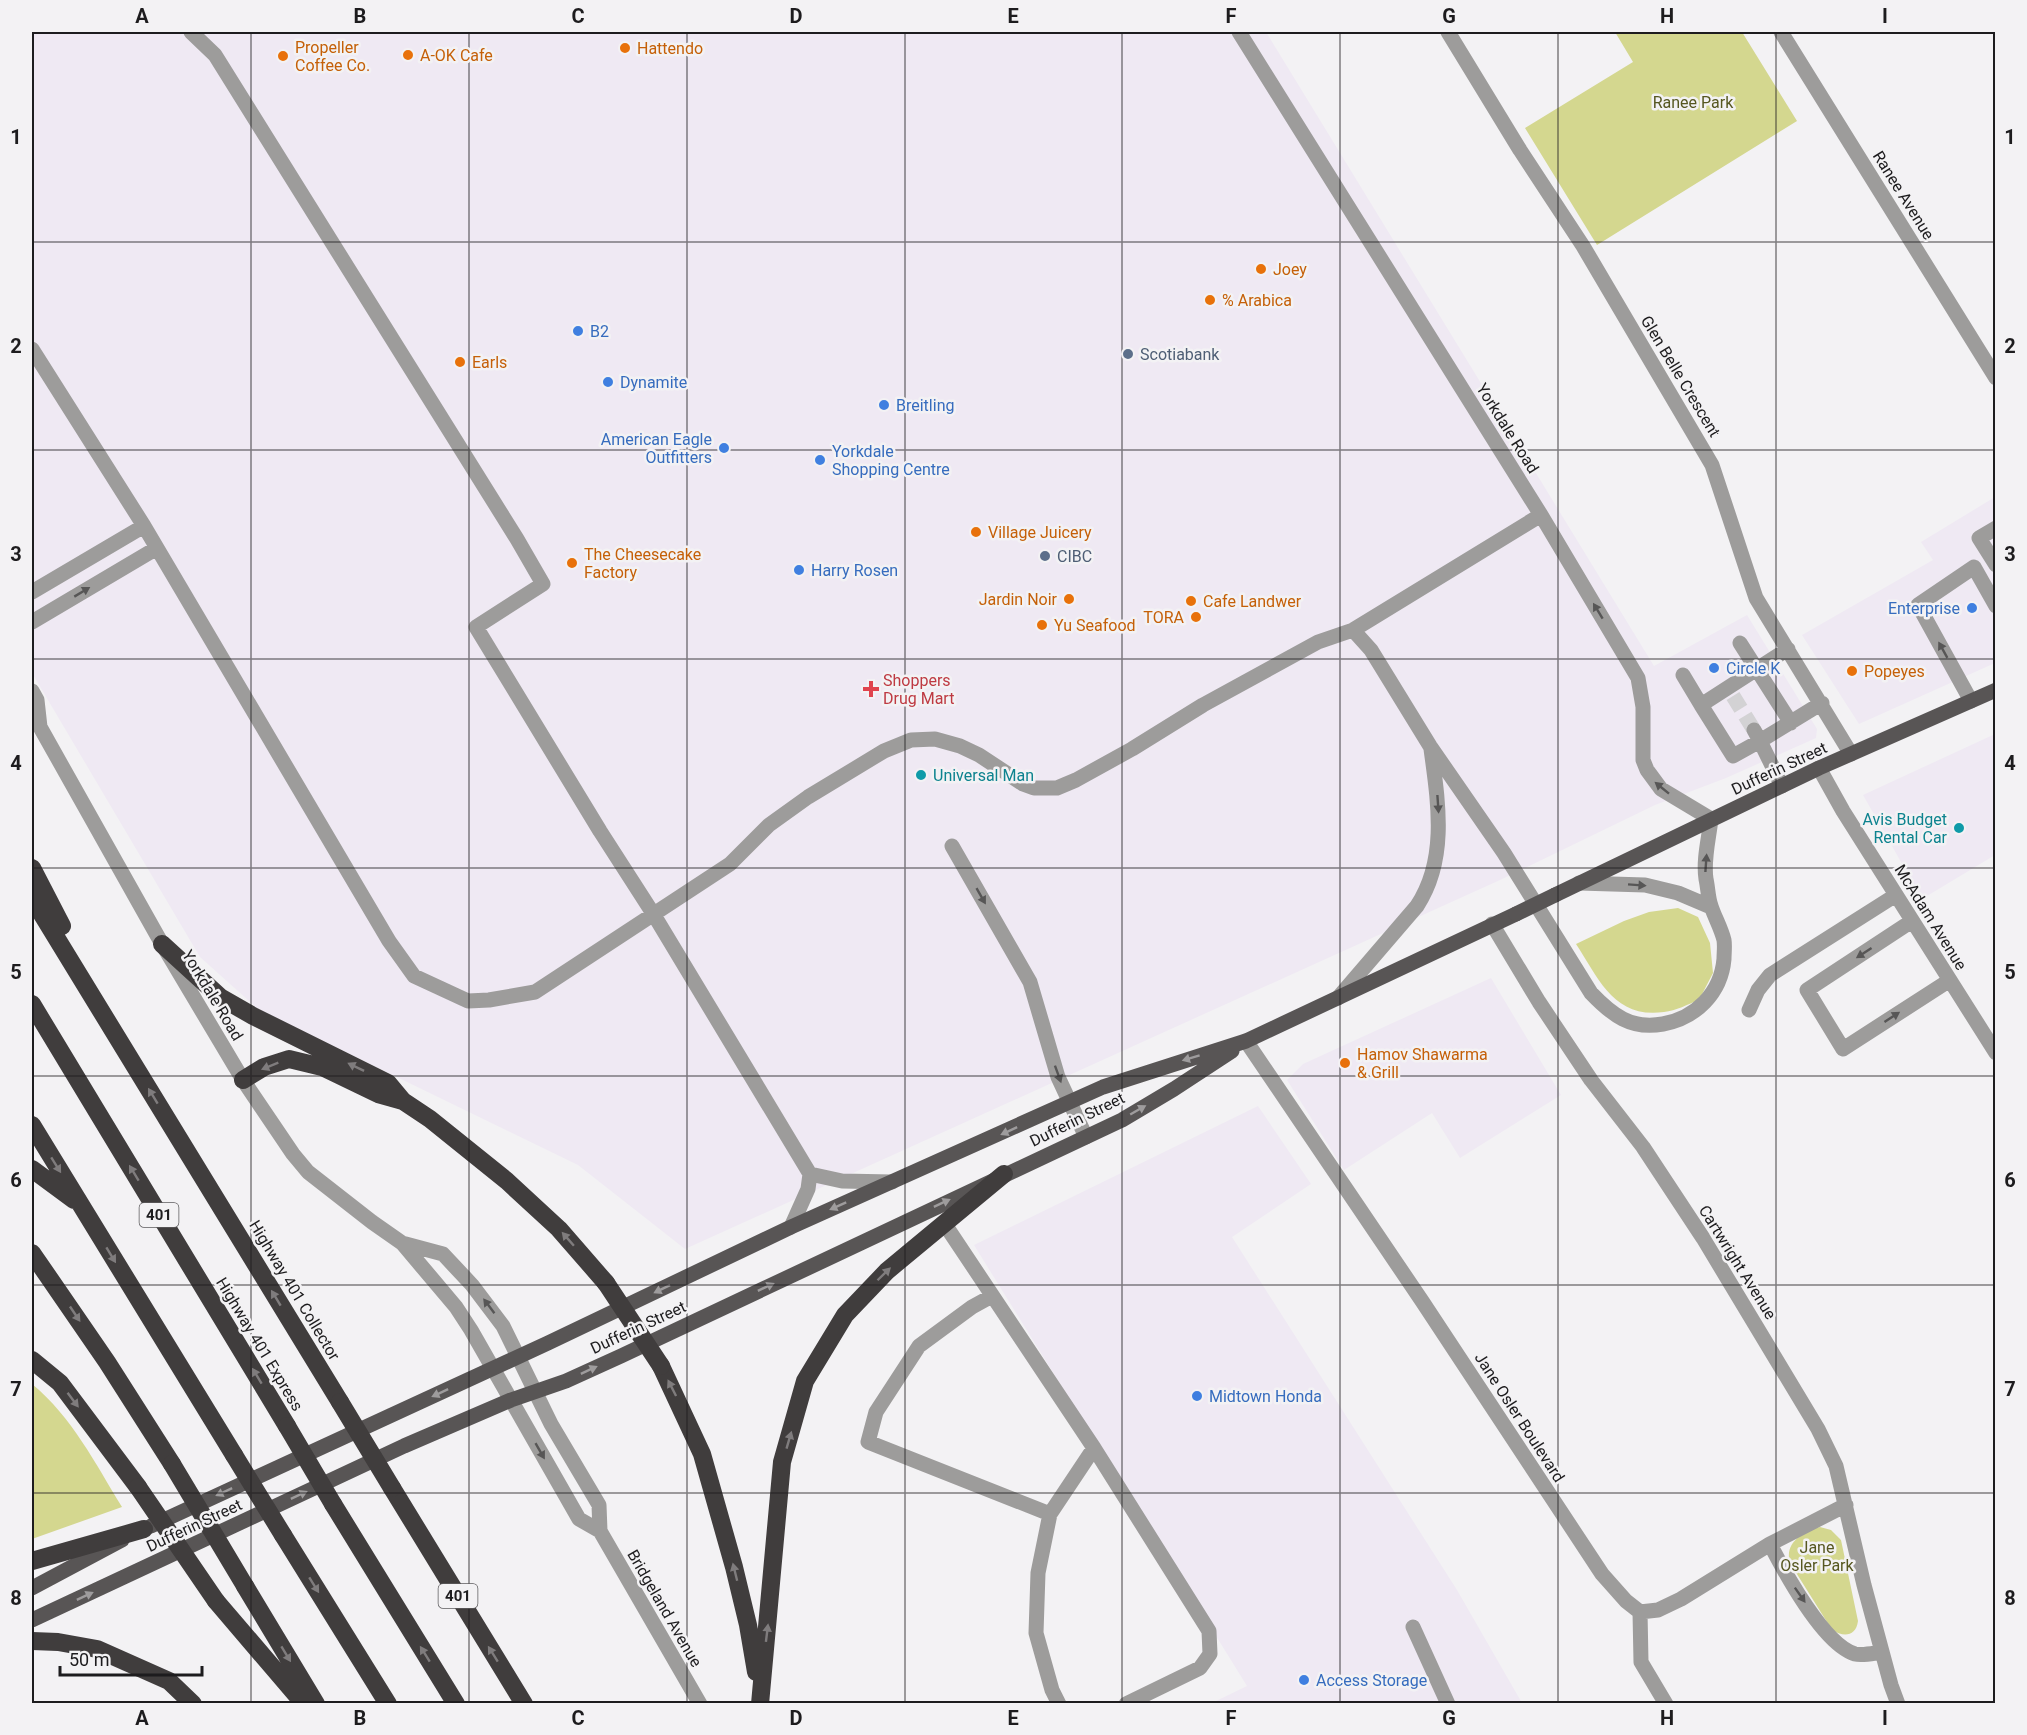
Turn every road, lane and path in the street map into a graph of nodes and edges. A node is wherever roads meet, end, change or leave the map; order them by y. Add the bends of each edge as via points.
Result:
1 (191, 32) edge
2 (1239, 32) edge
3 (1448, 32) edge
4 (1781, 32) edge
5 (32, 349) edge
6 (1995, 378) edge
7 (1541, 514) junction
8 (144, 526) junction
9 (1995, 528) edge
10 (157, 548) junction
11 (1995, 566) edge
12 (32, 592) edge
13 (1995, 606) edge
14 (32, 622) edge
15 (1353, 630) junction
16 (1740, 643) dead end
17 (1788, 650) junction
18 (1756, 670) junction
19 (1683, 675) dead end
20 (1995, 690) edge
21 (32, 691) edge
22 (1971, 701) junction
23 (1821, 703) junction
24 (1701, 705) junction
25 (1791, 723) junction
26 (36, 724) edge
27 (1757, 736) junction
28 (1430, 746) junction
29 (1851, 754) junction
30 (1819, 768) junction
31 (1782, 786) junction
32 (1711, 819) junction
33 (952, 846) dead end
34 (32, 868) edge
35 (1579, 883) junction
36 (1896, 895) junction
37 (32, 898) edge
38 (1711, 907) junction
39 (654, 915) junction
40 (1912, 921) junction
41 (1492, 924) junction
42 (162, 944) junction
43 (1950, 980) junction
44 (1338, 998) junction
45 (32, 1004) edge
46 (1749, 1010) dead end
47 (1246, 1041) junction
48 (1995, 1053) edge
49 (135, 1066) junction
50 (243, 1080) junction
51 (403, 1101) junction
52 (1070, 1102) junction
53 (32, 1125) edge
54 (1086, 1137) junction
55 (32, 1169) edge
56 (1004, 1173) junction
57 (810, 1174) junction
58 (892, 1182) junction
59 (80, 1205) junction
60 (945, 1223) junction
61 (791, 1227) junction
62 (402, 1243) junction
63 (32, 1253) edge
64 (992, 1296) junction
65 (519, 1356) junction
66 (32, 1360) edge
67 (492, 1368) junction
68 (535, 1392) junction
69 (511, 1400) junction
70 (1094, 1448) junction
71 (1846, 1505) junction
72 (1050, 1514) junction
73 (144, 1529) junction
74 (600, 1531) junction
75 (1770, 1544) junction
76 (32, 1561) edge
77 (32, 1588) edge
78 (1640, 1612) junction
79 (32, 1620) edge
80 (1413, 1628) dead end
81 (32, 1641) edge
82 (1882, 1652) junction
83 (760, 1697) edge
84 (193, 1704) edge
85 (304, 1704) edge
86 (316, 1704) edge
87 (388, 1704) edge
88 (456, 1704) edge
89 (524, 1704) edge
90 (700, 1704) edge
91 (1059, 1704) edge
92 (1126, 1704) edge
93 (1448, 1704) edge
94 (1666, 1704) edge
95 (1898, 1704) edge

1 - 39 street via 215,55 543,584 476,627
2 - 7 street, Yorkdale Road
3 - 17 street, Glen Belle Crescent via 1583,246 1712,465 1756,598
4 - 6 street, Ranee Avenue
5 - 8 street
7 - 15 street
32 -> 7 street, Yorkdale Road via 1653,781 1643,760 1643,707 1638,678
8 - 10 street
8 - 12 street
9 - 11 street via 1979,538
14 -> 10 street
10 - 39 street via 389,941 414,976 468,1001 535,992
22 -> 13 street via 1918,605 1974,567
15 - 28 street via 1371,650
15 - 39 street via 1318,642 1203,705 1132,750 1057,788 1023,784 979,755 935,740 911,740 884,751 808,796 769,825 730,864
16 - 18 street
17 - 18 street
17 - 23 street, Glen Belle Crescent
18 - 24 street via 1731,692
18 - 25 street
19 - 24 street
20 - 22 main road, Dufferin Street
21 - 26 street, Yorkdale Road via 37,700
22 - 29 main road, Dufferin Street
23 - 25 street
23 - 29 street, Glen Belle Crescent
24 - 27 street via 1733,756
25 - 27 street
26 - 42 street, Yorkdale Road
27 - 31 street
28 - 38 street via 1592,993 1609,1012 1630,1022 1654,1026 1693,1014 1707,1000 1723,969 1725,943
28 -> 44 street via 1439,807 1437,854 1427,891
29 - 30 main road, Dufferin Street
30 - 31 main road, Dufferin Street
30 - 36 street, McAdam Avenue
31 - 32 main road, Dufferin Street
32 - 35 main road, Dufferin Street
38 -> 32 street via 1706,876
33 -> 52 street via 1030,982 1058,1077
34 - 49 highway
35 -> 38 street, Dufferin Street via 1645,885 1678,892
35 - 41 main road, Dufferin Street, bridge
36 - 40 street, McAdam Avenue
36 - 46 street via 1770,975
37 - 49 highway, Highway 401 Collector / 401
39 - 57 street
40 - 43 street, McAdam Avenue
40 -> 43 street via 1807,990 1843,1049
41 - 44 main road, Dufferin Street
41 - 71 street, Cartwright Avenue via 1579,1063 1642,1147 1709,1248 1818,1429 1836,1466
42 - 50 street, Yorkdale Road
51 -> 42 highway via 388,1083 220,997
43 - 48 street, McAdam Avenue
44 - 47 main road, Dufferin Street
88 -> 45 highway, Highway 401 Express / 401, bridge
47 -> 52 main road, Dufferin Street via 1103,1087
54 -> 47 main road, Dufferin Street via 1174,1089
47 - 78 street, Jane Osler Boulevard via 1602,1574
89 -> 49 highway, Highway 401 Collector / 401, bridge
51 -> 50 highway via 378,1094 322,1066 289,1059 264,1067
50 - 62 street, Yorkdale Road via 308,1172
83 -> 51 highway, bridge via 748,1624 705,1464 661,1366 606,1283 559,1229 507,1181
52 - 54 street
52 -> 58 main road, Dufferin Street
53 -> 59 highway
54 - 56 main road, Dufferin Street
55 - 59 highway
56 - 60 highway
68 -> 56 main road, Dufferin Street via 621,1356
57 - 58 street via 842,1181
57 - 61 street via 808,1189
58 -> 61 main road, Dufferin Street
59 -> 87 highway, bridge
60 - 64 street
83 -> 60 highway via 782,1462 805,1381 845,1315 887,1271
61 -> 65 main road, Dufferin Street
65 -> 62 street, Yorkdale Road via 489,1306 443,1254
62 - 67 street, Yorkdale Road via 465,1320
63 -> 86 highway, bridge via 172,1464
64 - 70 street
64 - 72 street via 919,1346 876,1412 868,1442
65 - 67 main road, Dufferin Street
65 - 68 street, Yorkdale Road
66 -> 85 highway, bridge via 60,1383 216,1601
67 - 69 street, Yorkdale Road
67 -> 73 main road, Dufferin Street
68 - 69 main road, Dufferin Street
68 - 74 street, Bridgeland Avenue via 599,1505
69 -> 74 street, Bridgeland Avenue via 579,1519
79 -> 69 main road, Dufferin Street
70 - 72 street
70 - 92 street via 1209,1631 1210,1654 1200,1668
71 - 75 street
71 - 82 street, Cartwright Avenue
72 - 91 street via 1038,1573 1036,1633
73 - 76 highway
73 - 77 main road, Dufferin Street
74 - 90 street, Bridgeland Avenue
75 - 78 street via 1681,1599 1658,1610
75 -> 82 street via 1828,1636 1857,1655
78 - 94 street via 1641,1662
80 - 93 street
81 - 84 highway via 97,1649 169,1681
82 - 95 street, Cartwright Avenue

